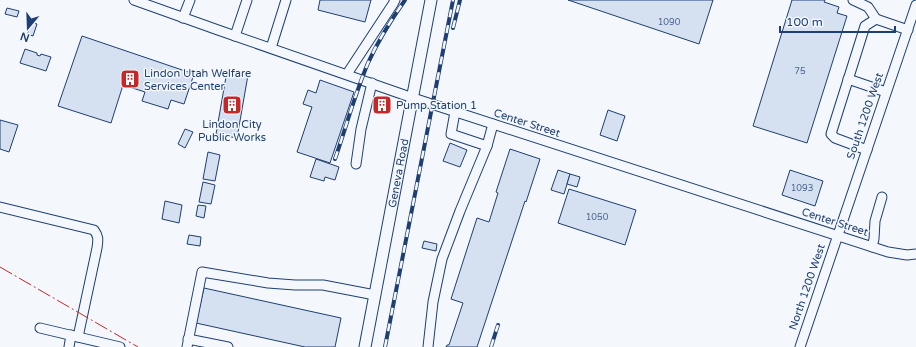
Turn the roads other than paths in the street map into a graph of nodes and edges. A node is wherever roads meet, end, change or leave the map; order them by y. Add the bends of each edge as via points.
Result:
1 (134, 0) edge
2 (190, 0) edge
3 (247, 0) edge
4 (286, 0) edge
5 (395, 0) edge
6 (431, 0) edge
7 (853, 0) edge
8 (916, 5) edge
9 (914, 16) edge
10 (184, 18) junction
11 (876, 19) junction
12 (908, 30) junction
13 (235, 36) junction
14 (270, 48) junction
15 (347, 74) junction
16 (848, 79) junction
17 (372, 83) junction
18 (886, 92) junction
19 (413, 98) junction
20 (455, 112) junction
21 (493, 124) junction
22 (487, 146) junction
23 (867, 150) junction
24 (356, 164) dead end
25 (882, 197) dead end
26 (0, 207) edge
27 (838, 235) junction
28 (872, 247) junction
29 (916, 254) edge
30 (375, 295) junction
31 (40, 328) dead end
32 (75, 336) junction
33 (187, 343) edge
34 (69, 347) edge
35 (120, 347) edge
36 (228, 347) edge
37 (365, 347) edge
38 (428, 347) edge
39 (800, 347) edge

1 - 10 street, Center Street
2 - 10 street
3 - 13 street
4 - 14 street
5 - 15 street
6 - 19 main road, Geneva Road
7 - 11 street via 868,7
8 - 9 street, South 1200 West
9 - 12 street, South 1200 West
10 - 13 street, Center Street
11 - 12 street
11 - 16 street via 864,26
12 - 18 street, South 1200 West
13 - 14 street, Center Street
14 - 15 street, Center Street
15 - 17 street, Center Street
16 - 18 street
16 - 23 street via 831,134 835,138
17 - 19 street, Center Street
17 - 24 street
18 - 23 street, South 1200 West
19 - 20 street, Center Street
19 - 30 main road, Geneva Road
20 - 21 street, Center Street
20 - 22 street via 451,134
21 - 22 street
21 - 27 street, Center Street
22 - 38 street via 442,259 433,302
23 - 27 street, South 1200 West
25 - 28 street via 875,221
26 - 32 street via 94,230 97,235 97,248
27 - 28 street, Center Street
27 - 39 street, North 1200 West
28 - 29 street, Center Street via 895,254
30 - 33 street via 323,285 268,283 202,272
30 - 37 main road, Geneva Road
31 - 32 street
32 - 34 street
32 - 35 street
33 - 36 street

